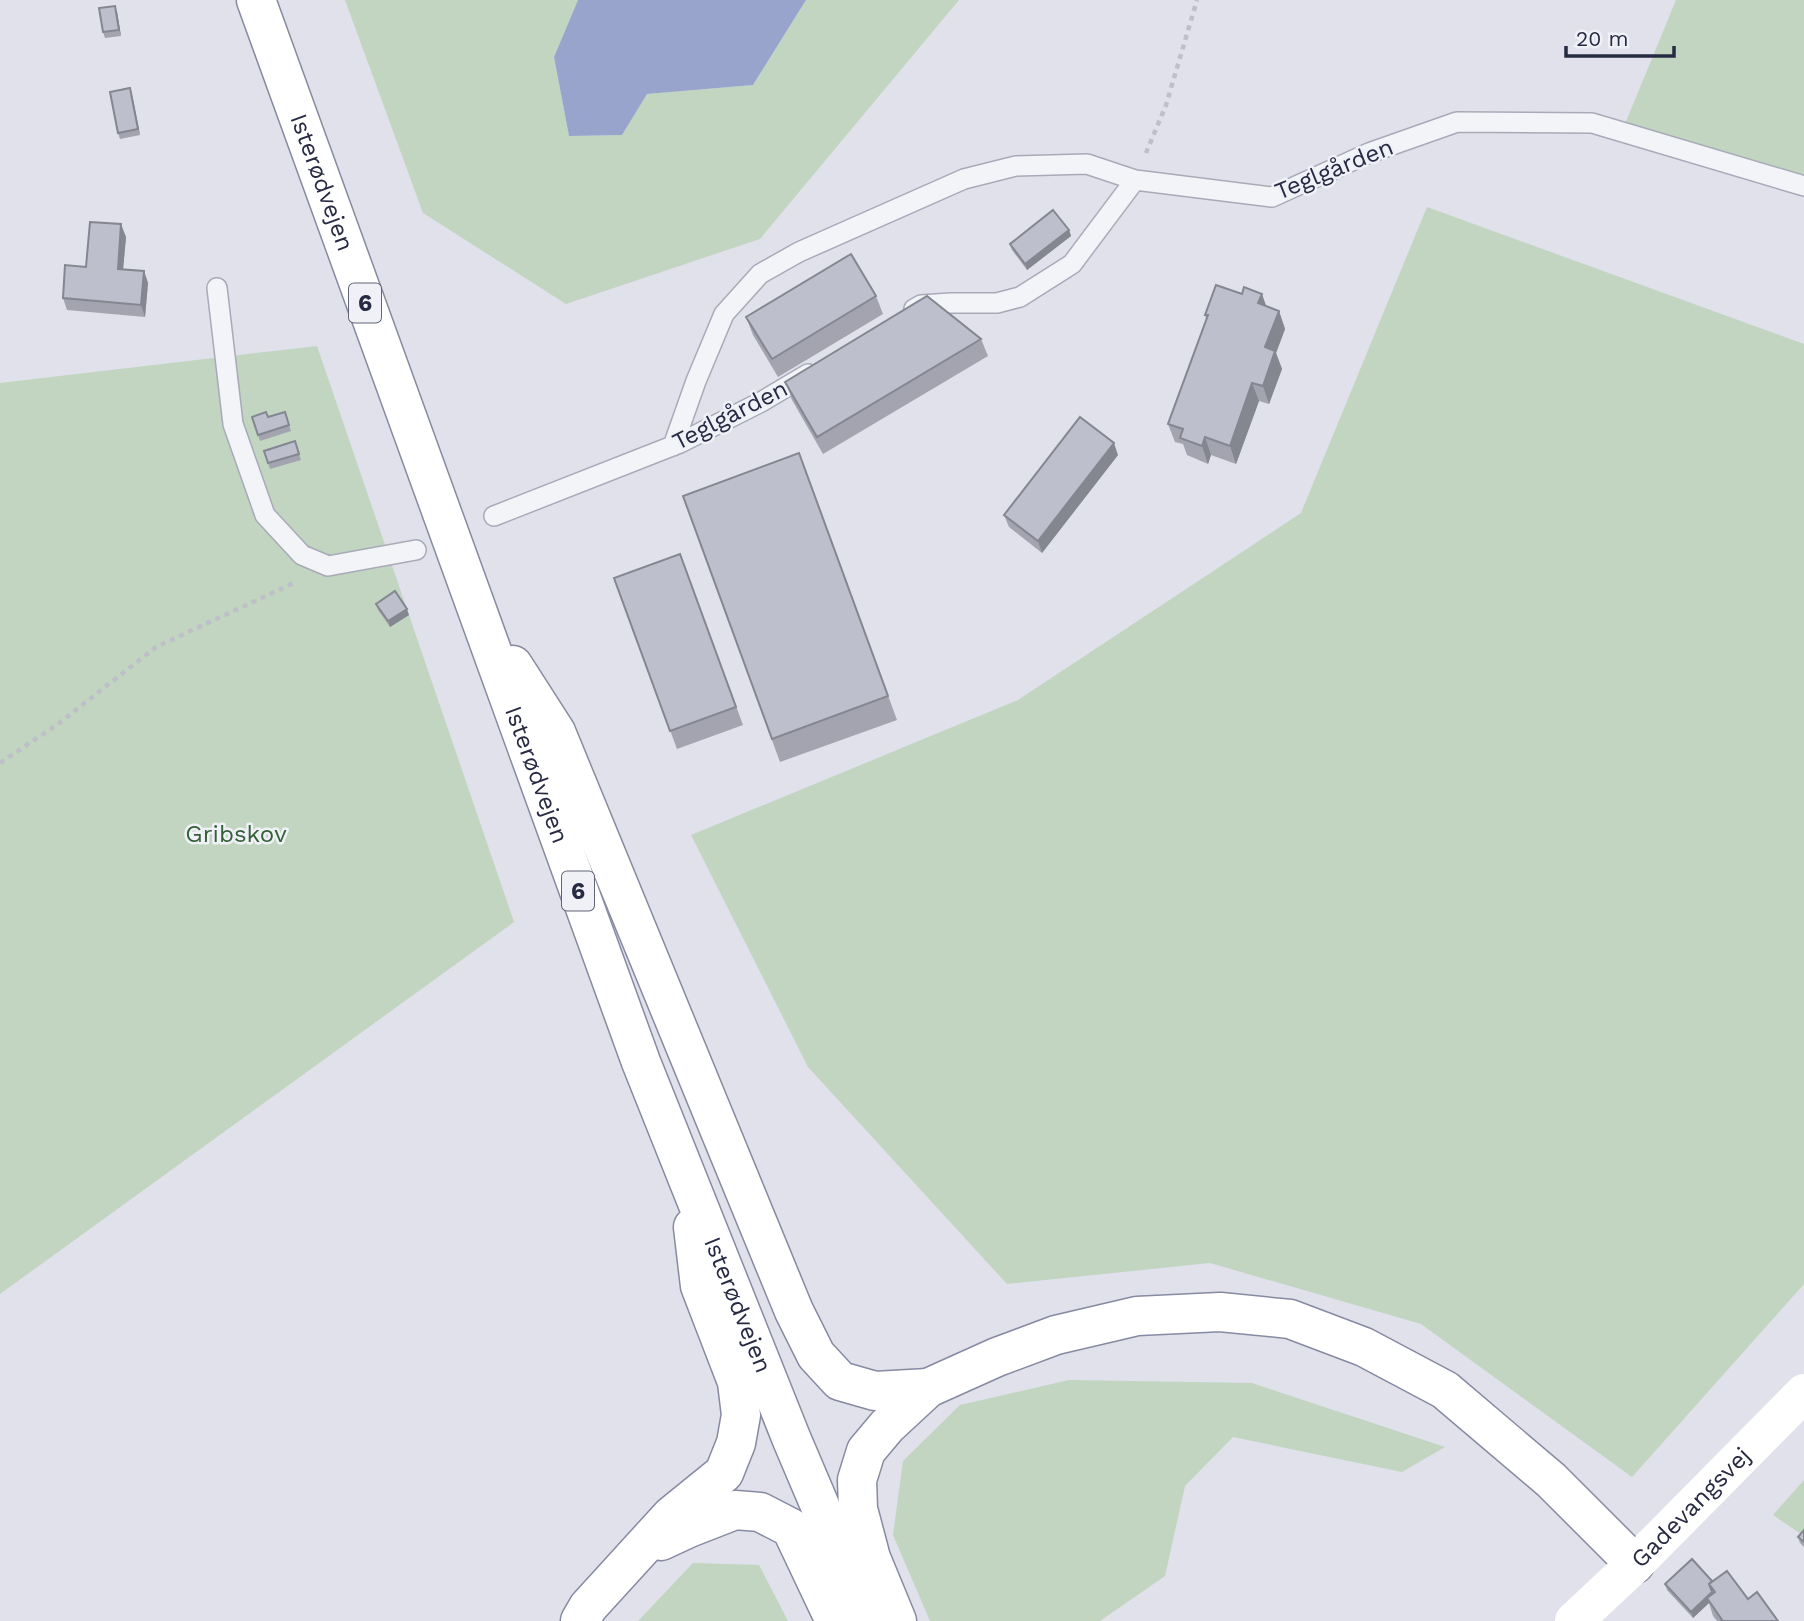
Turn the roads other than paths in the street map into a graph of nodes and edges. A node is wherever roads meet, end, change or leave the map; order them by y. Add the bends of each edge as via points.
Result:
1 (256, 0) edge
2 (1135, 180) junction
3 (1804, 186) edge
4 (217, 288) dead end
5 (898, 319) edge
6 (818, 368) edge
7 (673, 446) junction
8 (494, 516) dead end
9 (416, 550) dead end
10 (474, 606) junction
11 (687, 1174) junction
12 (928, 1388) junction
13 (1804, 1393) edge
14 (640, 1551) junction
15 (1635, 1564) junction
16 (580, 1621) edge
17 (835, 1621) edge
18 (869, 1621) edge
19 (897, 1621) edge
20 (1574, 1621) edge

1 - 10 main road, Isterødvejen / 6
2 - 3 lane, Teglgården via 1272,197 1369,153 1457,122 1592,123
2 - 5 lane via 1072,264 1020,297 997,303 921,305
2 - 7 lane, Teglgården via 1087,164 1016,166 964,179 760,274 724,314
4 - 9 lane via 233,424 265,515 302,555 328,566
6 - 7 lane, Teglgården
7 - 8 lane, Teglgården
10 - 11 main road, Isterødvejen / 6 via 636,1049
10 - 12 main road via 556,733 816,1355 840,1381 875,1391
11 - 14 main road via 700,1286 737,1382 741,1415 724,1473 671,1516
11 - 18 main road, Isterødvejen / 6
12 - 15 main road via 1056,1335 1137,1316 1220,1311 1290,1319 1364,1347 1445,1390 1551,1480
12 - 19 main road via 866,1451 857,1480 858,1509 871,1558
13 - 15 main road, Gadevangsvej
14 - 16 main road
14 - 17 main road via 735,1510 760,1512 791,1528
15 - 20 main road, Gadevangsvej

